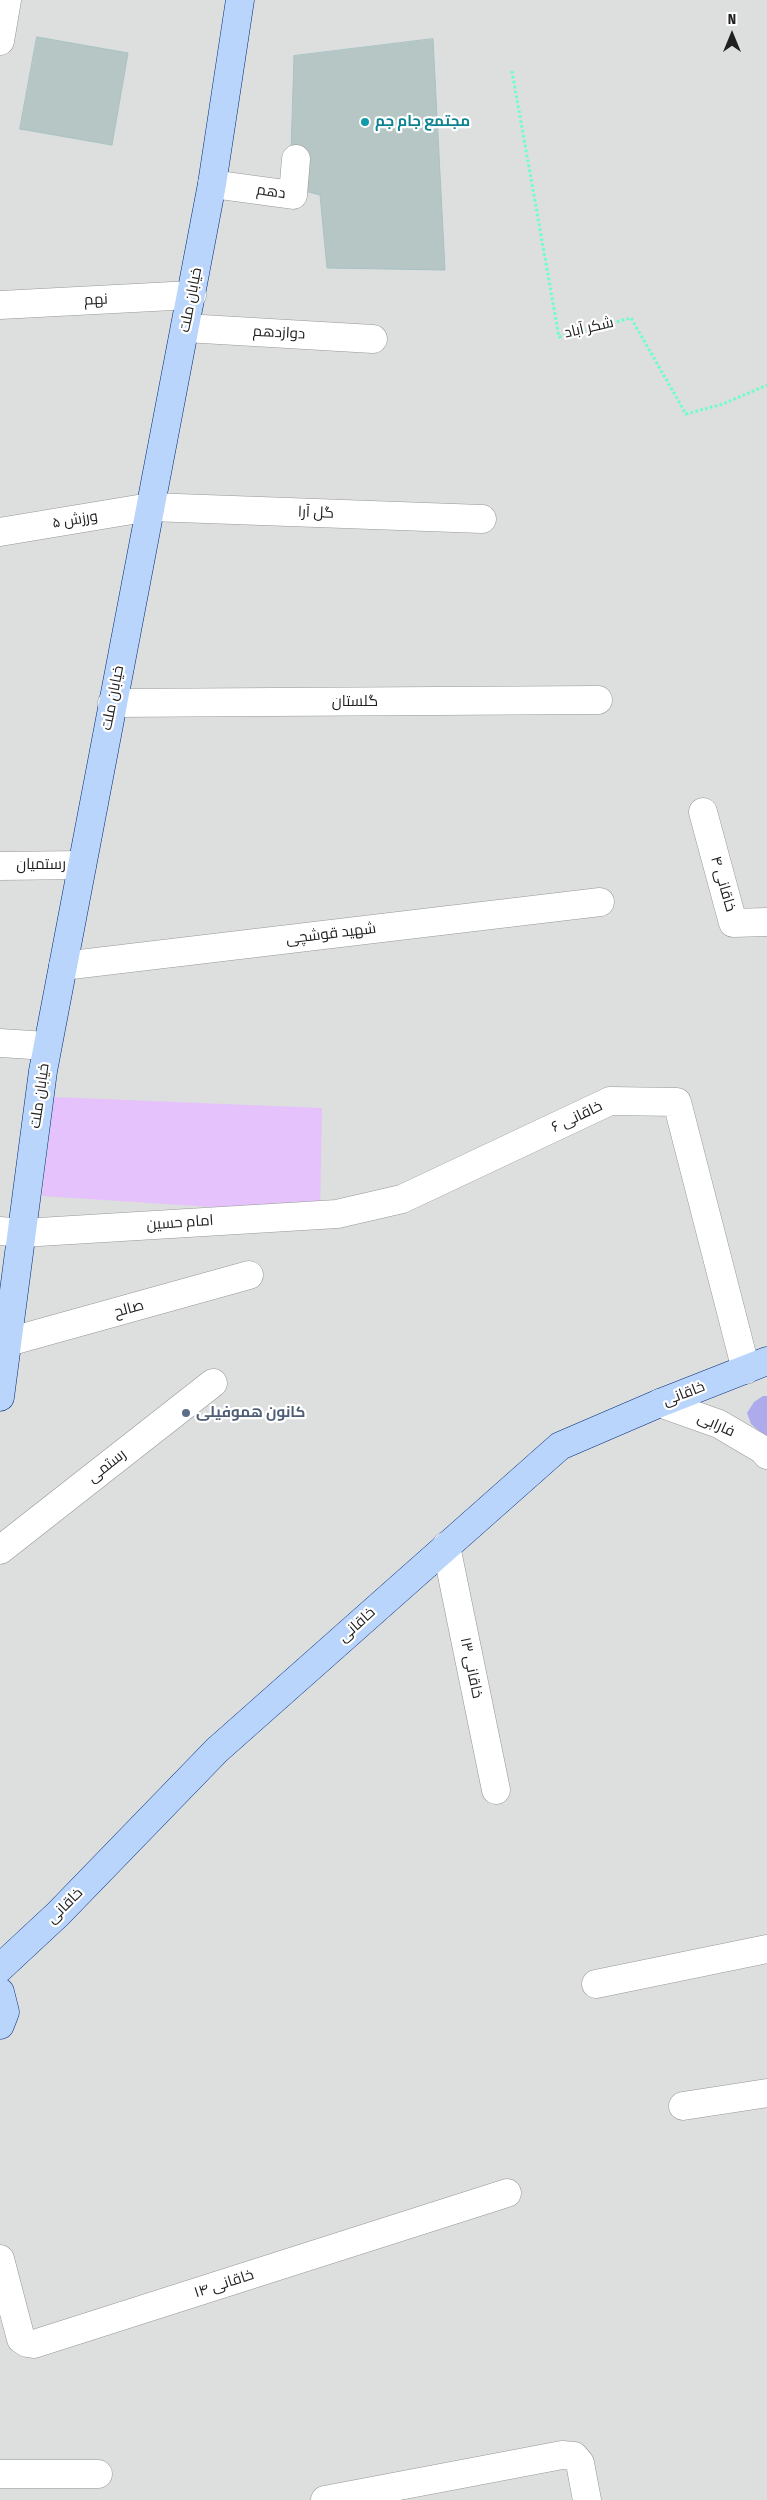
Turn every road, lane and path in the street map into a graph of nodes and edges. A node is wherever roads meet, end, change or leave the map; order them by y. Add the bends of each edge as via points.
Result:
1 (7, 0) edge
2 (240, 0) edge
3 (0, 41) edge
4 (512, 71) dead end
5 (296, 159) dead end
6 (212, 184) junction
7 (192, 295) junction
8 (0, 305) edge
9 (185, 328) junction
10 (373, 339) dead end
11 (767, 385) edge
12 (150, 507) junction
13 (482, 519) dead end
14 (0, 532) edge
15 (598, 700) dead end
16 (112, 703) junction
17 (703, 812) dead end
18 (82, 865) junction
19 (0, 866) edge
20 (600, 902) dead end
21 (767, 922) edge
22 (63, 966) junction
23 (0, 1043) edge
24 (47, 1046) junction
25 (337, 1214) joint
26 (11, 1232) edge
27 (249, 1276) dead end
28 (8, 1342) junction
29 (757, 1365) edge
30 (213, 1383) dead end
31 (0, 1397) edge
32 (660, 1403) junction
33 (767, 1455) edge
34 (446, 1546) junction
35 (0, 1550) edge
36 (496, 1790) dead end
37 (767, 1949) edge
38 (0, 1968) edge
39 (596, 1984) dead end
40 (0, 1992) edge
41 (0, 2025) edge
42 (767, 2093) edge
43 (683, 2106) dead end
44 (507, 2193) dead end
45 (0, 2260) edge
46 (0, 2474) edge
47 (98, 2474) dead end
48 (325, 2500) edge
49 (587, 2500) edge

1 - 3 street
2 - 6 main road, خیابان ملت
4 - 11 path, شکر آباد via 559,337 631,318 686,414 723,404
5 - 6 street, دهم via 293,195
6 - 7 main road, خیابان ملت
7 - 8 street, نهم
7 - 9 main road, خیابان ملت
9 - 10 street, دوازدهم
9 - 12 main road, خیابان ملت
12 - 13 street, گل آرا
12 - 14 street, ورزش ۵
12 - 16 main road, خیابان ملت
15 - 16 street, گلستان
16 - 18 main road, خیابان ملت
17 - 21 street, خاقانی ۴ via 733,922
18 - 19 street, رستمیان
18 - 22 main road, خیابان ملت
20 - 22 street, شهید قوشچی
22 - 24 main road, خیابان ملت
23 - 24 street
24 - 26 main road, خیابان ملت
25 - 26 street, امام حسین
25 - 29 street, خاقانی ۶ via 402,1198 610,1101 676,1102
26 - 28 main road, خیابان ملت
27 - 28 street, صالح
28 - 31 main road, خیابان ملت
29 - 32 main road, خاقانی
30 - 35 street, رستمی
32 - 33 street, فارابی via 719,1424 764,1450
32 - 34 main road, خاقانی via 560,1446
34 - 36 street, خاقانی ۱۳
34 - 38 main road, خاقانی via 217,1750 58,1914
37 - 39 street
40 - 41 main road via 5,2012
42 - 43 street
44 - 45 street, خاقانی ۱۴ via 34,2344 20,2338
46 - 47 street
48 - 49 street via 562,2455 574,2456 580,2464

